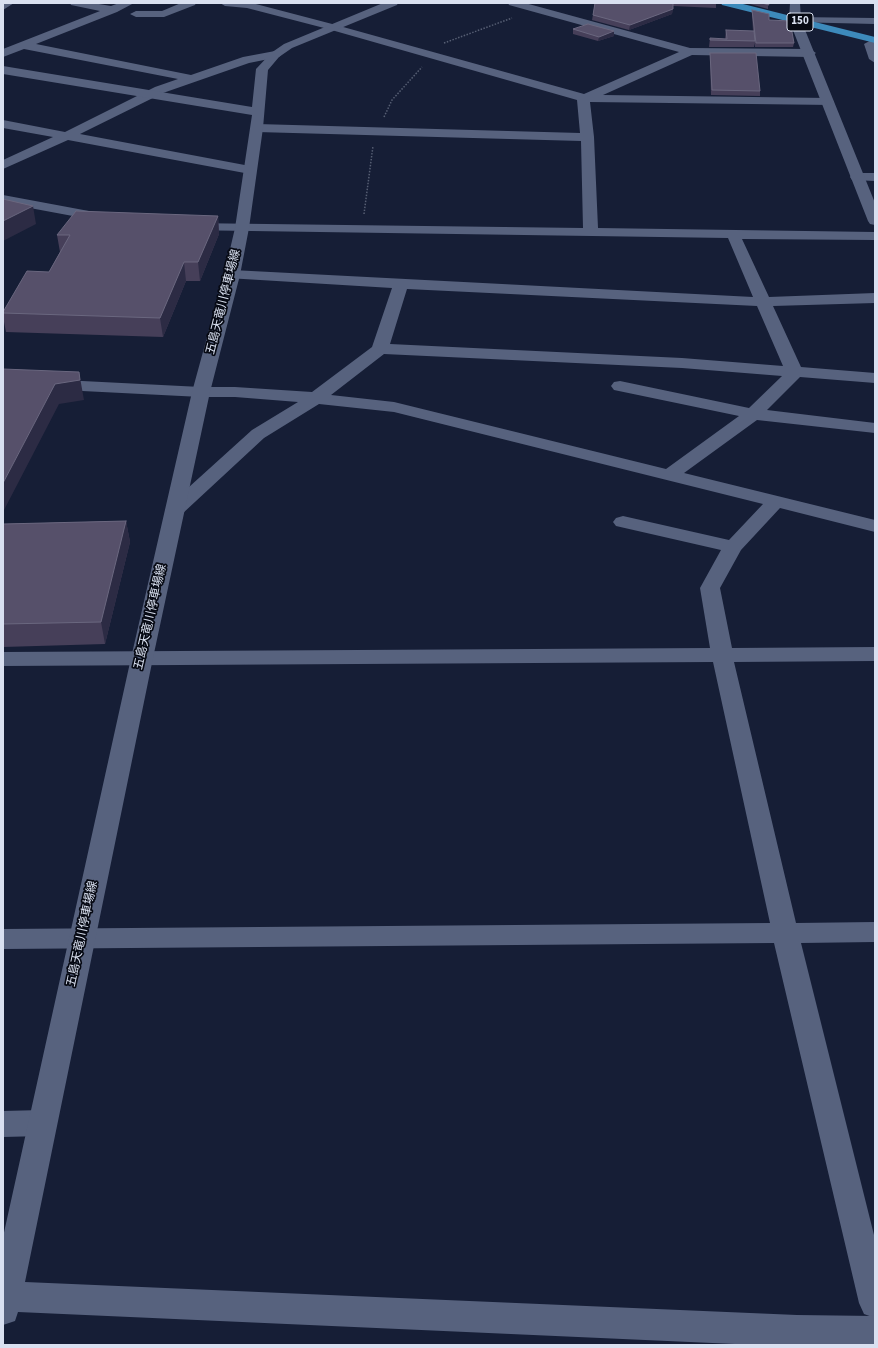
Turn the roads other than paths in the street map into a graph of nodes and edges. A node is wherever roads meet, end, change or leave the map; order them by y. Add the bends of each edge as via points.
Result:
1 (9, 3) edge
2 (74, 3) edge
3 (129, 3) edge
4 (190, 3) edge
5 (225, 3) edge
6 (393, 3) edge
7 (513, 3) edge
8 (726, 3) edge
9 (795, 3) edge
10 (3, 7) edge
11 (113, 10) junction
12 (136, 14) dead end
13 (795, 20) junction
14 (875, 21) edge
15 (332, 27) junction
16 (875, 41) edge
17 (23, 45) junction
18 (690, 51) junction
19 (3, 53) edge
20 (810, 53) junction
21 (275, 54) junction
22 (875, 59) edge
23 (3, 70) edge
24 (188, 78) junction
25 (154, 94) junction
26 (583, 98) junction
27 (828, 102) junction
28 (258, 120) junction
29 (3, 124) edge
30 (68, 135) junction
31 (587, 138) junction
32 (3, 165) edge
33 (250, 170) junction
34 (858, 177) junction
35 (875, 177) edge
36 (3, 199) edge
37 (116, 221) edge
38 (875, 221) edge
39 (170, 227) edge
40 (242, 228) junction
41 (591, 233) junction
42 (733, 234) junction
43 (875, 236) edge
44 (232, 276) junction
45 (401, 284) junction
46 (875, 298) edge
47 (765, 302) junction
48 (380, 349) junction
49 (795, 373) junction
50 (875, 378) edge
51 (3, 382) edge
52 (620, 386) dead end
53 (201, 392) junction
54 (316, 398) junction
55 (753, 414) junction
56 (875, 428) edge
57 (670, 475) junction
58 (776, 502) junction
59 (175, 510) junction
60 (623, 522) dead end
61 (875, 526) edge
62 (733, 547) junction
63 (875, 654) edge
64 (722, 655) junction
65 (142, 658) junction
66 (3, 659) edge
67 (875, 932) edge
68 (785, 933) junction
69 (82, 938) junction
70 (3, 939) edge
71 (3, 1124) edge
72 (42, 1124) junction
73 (4, 1301) edge
74 (875, 1303) edge
75 (875, 1332) edge
76 (798, 1338) edge

1 - 10 street
2 - 11 street
3 - 11 street
4 - 12 street via 164,14
5 - 15 street via 247,5
6 - 15 street, 五島天竜川停車場線
7 - 18 street
8 - 13 highway, 150
9 - 13 street
11 - 17 street
13 - 14 street
13 - 16 highway, 150
13 - 20 street
15 - 21 street, 五島天竜川停車場線 via 304,38
15 - 26 street
16 - 22 street via 870,44
17 - 19 street
17 - 24 street
18 - 20 street
18 - 26 street
20 - 27 street
21 - 24 street
21 - 28 street, 五島天竜川停車場線 via 262,69
23 - 25 street
24 - 25 street
25 - 28 street
25 - 30 street
26 - 27 street
26 - 31 street
27 - 34 street
28 - 31 street via 378,131
28 - 33 street, 五島天竜川停車場線
29 - 30 street
30 - 32 street
30 - 33 street
31 - 41 street
33 - 40 street, 五島天竜川停車場線
34 - 35 street
34 - 38 street
36 - 37 street
39 - 40 street
40 - 41 street
40 - 44 street, 五島天竜川停車場線
41 - 42 street
42 - 43 street
42 - 47 street
44 - 45 street
44 - 53 street, 五島天竜川停車場線
45 - 47 street
45 - 48 street
46 - 47 street
47 - 49 street
48 - 49 street via 682,363
48 - 54 street
49 - 50 street
49 - 55 street
51 - 53 street
52 - 55 street
53 - 54 street
53 - 59 street, 五島天竜川停車場線
54 - 57 street via 394,407
54 - 59 street via 258,434
55 - 56 street
55 - 57 street
57 - 58 street
58 - 61 street
58 - 62 street
59 - 65 street, 五島天竜川停車場線
60 - 62 street
62 - 64 street via 710,588
63 - 64 street
64 - 65 street
64 - 68 street
65 - 66 street
65 - 69 street, 五島天竜川停車場線
67 - 68 street
68 - 69 street
68 - 74 street
69 - 70 street
69 - 72 street, 五島天竜川停車場線
71 - 72 street
72 - 73 street, 五島天竜川停車場線
73 - 76 street
75 - 76 street

